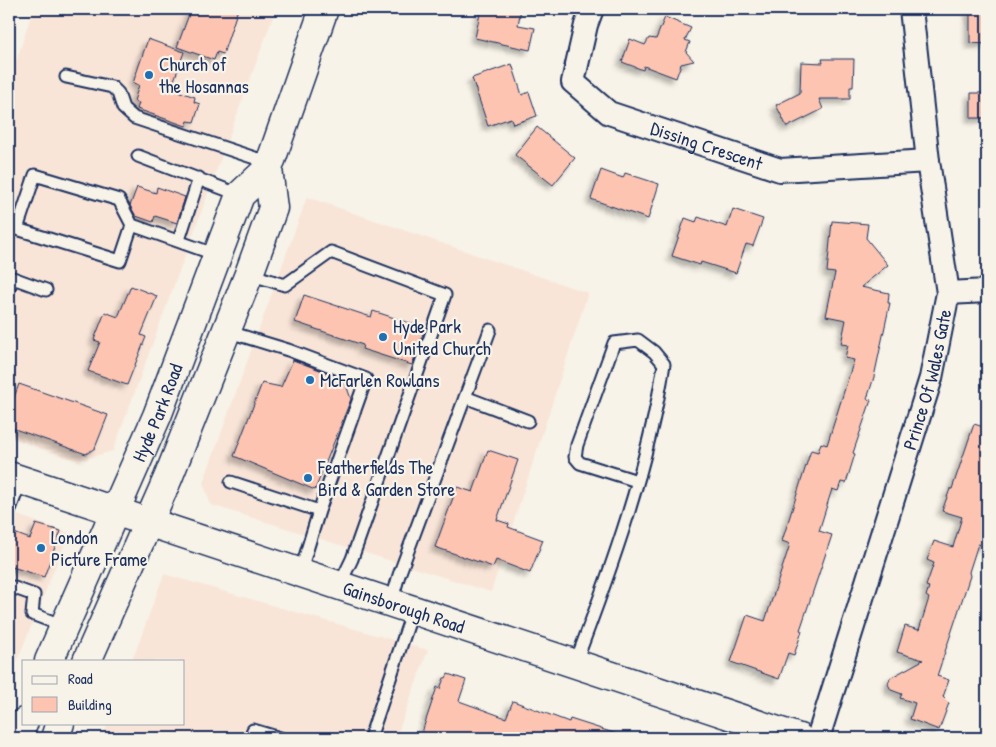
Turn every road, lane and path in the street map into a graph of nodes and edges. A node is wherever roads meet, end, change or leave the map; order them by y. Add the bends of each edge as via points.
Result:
1 (592, 9) edge
2 (911, 9) edge
3 (320, 11) edge
4 (66, 77) dead end
5 (138, 156) dead end
6 (928, 161) junction
7 (269, 166) junction
8 (200, 178) junction
9 (240, 195) junction
10 (132, 225) junction
11 (179, 240) junction
12 (217, 255) junction
13 (249, 274) junction
14 (9, 288) edge
15 (46, 290) dead end
16 (987, 291) edge
17 (948, 293) junction
18 (490, 330) dead end
19 (226, 331) junction
20 (465, 397) junction
21 (528, 421) dead end
22 (15, 478) edge
23 (637, 481) junction
24 (231, 482) dead end
25 (116, 511) junction
26 (319, 511) junction
27 (9, 512) edge
28 (148, 522) junction
29 (300, 573) junction
30 (9, 586) edge
31 (340, 586) junction
32 (402, 607) junction
33 (64, 626) junction
34 (49, 660) edge
35 (88, 660) edge
36 (575, 664) junction
37 (23, 724) edge
38 (60, 724) edge
39 (17, 738) edge
40 (54, 738) edge
41 (250, 738) edge
42 (280, 738) edge
43 (370, 738) edge
44 (799, 738) edge
45 (818, 738) edge

1 - 6 street, Dissing Crescent via 573,82 609,113 780,170
2 - 6 street, Prince Of Wales Gate
3 - 7 main road, Hyde Park Road
4 - 7 lane via 112,87 118,93 123,108 134,118
5 - 8 lane
6 - 17 street, Prince Of Wales Gate
7 - 9 main road, Hyde Park Road
7 - 13 main road, Hyde Park Road via 273,208
8 - 9 lane
8 - 11 lane
9 - 12 main road, Hyde Park Road
10 - 10 lane via 120,262 17,229 35,174 119,200
10 - 11 lane
11 - 12 lane
12 - 25 main road, Hyde Park Road via 157,416
13 - 19 main road, Hyde Park Road
13 - 31 lane via 285,285 331,252 445,295
14 - 15 lane via 13,278
16 - 17 street
17 - 45 street, Prince Of Wales Gate via 931,378
18 - 20 lane
19 - 26 lane via 366,379
19 - 28 main road, Hyde Park Road
20 - 21 lane
20 - 32 lane via 399,575
22 - 25 main road, Gainsborough Road
22 - 27 lane
23 - 23 lane via 664,364 638,340 614,343 577,445 576,457 580,464
23 - 36 lane
24 - 26 lane
25 - 28 main road, Gainsborough Road
25 - 33 main road, Hyde Park Road
26 - 29 lane
28 - 29 main road, Gainsborough Road
28 - 35 main road, Hyde Park Road
29 - 31 main road, Gainsborough Road
30 - 33 lane via 34,595 32,614
31 - 32 main road, Gainsborough Road
32 - 36 main road, Gainsborough Road
32 - 43 lane
33 - 34 main road, Hyde Park Road
36 - 44 main road, Gainsborough Road
37 - 39 main road
38 - 40 main road
41 - 42 lane via 253,730

